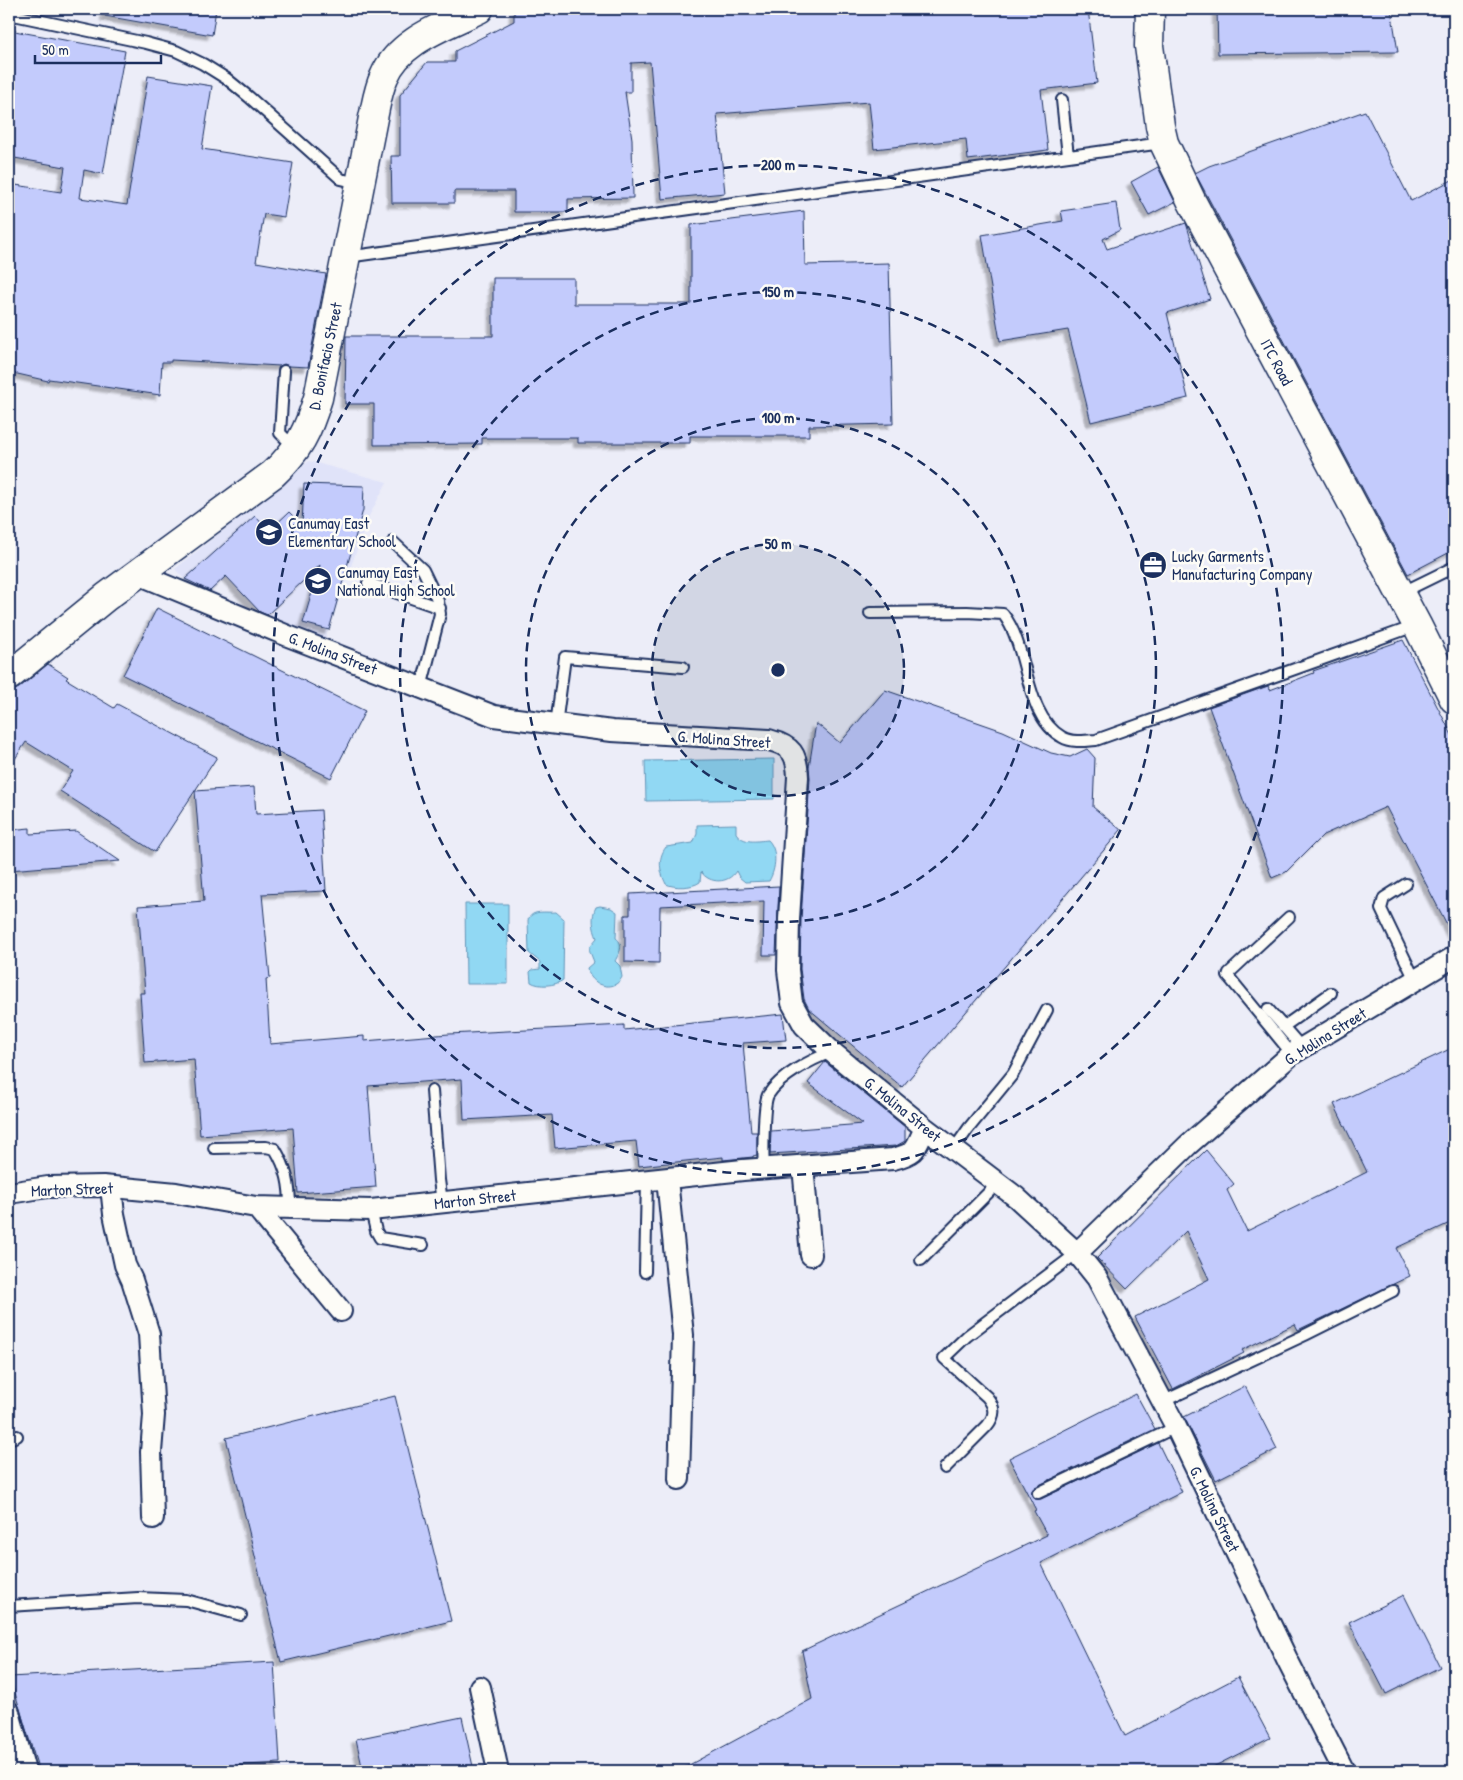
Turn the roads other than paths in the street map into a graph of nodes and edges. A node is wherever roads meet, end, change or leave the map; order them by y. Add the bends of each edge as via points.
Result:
1 (476, 9) edge
2 (1150, 9) edge
3 (9, 14) edge
4 (1062, 100) dead end
5 (1164, 143) junction
6 (1068, 156) junction
7 (360, 183) junction
8 (346, 257) junction
9 (284, 371) dead end
10 (301, 441) junction
11 (393, 542) dead end
12 (1454, 567) edge
13 (138, 574) junction
14 (368, 583) dead end
15 (1400, 593) junction
16 (440, 608) junction
17 (870, 612) dead end
18 (1417, 625) junction
19 (683, 667) dead end
20 (9, 676) edge
21 (422, 688) junction
22 (1454, 699) edge
23 (556, 725) junction
24 (1406, 884) dead end
25 (1289, 917) dead end
26 (1454, 957) edge
27 (1415, 980) junction
28 (1331, 993) dead end
29 (1268, 1009) dead end
30 (1047, 1010) dead end
31 (1284, 1026) junction
32 (1297, 1051) junction
33 (832, 1052) junction
34 (432, 1091) dead end
35 (925, 1128) junction
36 (214, 1148) dead end
37 (954, 1149) junction
38 (803, 1166) junction
39 (764, 1169) junction
40 (667, 1180) junction
41 (648, 1181) junction
42 (998, 1183) junction
43 (111, 1187) junction
44 (9, 1193) edge
45 (442, 1202) junction
46 (256, 1207) junction
47 (290, 1208) junction
48 (371, 1210) junction
49 (423, 1245) dead end
50 (1077, 1253) junction
51 (811, 1255) dead end
52 (921, 1260) dead end
53 (644, 1272) dead end
54 (1393, 1291) dead end
55 (341, 1311) dead end
56 (1162, 1402) junction
57 (1176, 1426) junction
58 (945, 1468) dead end
59 (679, 1479) dead end
60 (1038, 1494) dead end
61 (153, 1518) dead end
62 (9, 1606) edge
63 (240, 1616) dead end
64 (480, 1688) dead end
65 (9, 1712) edge
66 (25, 1771) edge
67 (498, 1771) edge
68 (1344, 1771) edge

1 - 7 main road, D. Bonifacio Street via 409,45 390,65 379,93
2 - 5 main road, ITC Road via 1149,46
3 - 7 lane via 146,43 176,51 203,64 250,97 340,178
4 - 6 lane
5 - 6 lane
5 - 15 main road, ITC Road via 1192,202
6 - 8 lane
7 - 8 main road, D. Bonifacio Street
8 - 10 main road, D. Bonifacio Street via 318,398
9 - 10 lane via 280,432 286,439
10 - 13 main road, D. Bonifacio Street via 273,474
11 - 16 lane via 423,570
12 - 15 lane
13 - 20 main road, D. Bonifacio Street
13 - 21 street, G. Molina Street
14 - 16 lane
15 - 18 main road, ITC Road
16 - 21 lane
17 - 18 lane via 1003,614 1017,639 1038,710 1046,724 1063,737 1078,742 1096,740
18 - 22 main road, ITC Road
19 - 23 lane via 566,657
21 - 23 street, G. Molina Street via 494,716
23 - 33 street, G. Molina Street via 588,734 770,740 793,751 798,777 789,919 788,970 792,1003 804,1024
24 - 27 lane via 1384,898 1381,909
25 - 32 lane via 1228,976
26 - 27 street, G. Molina Street
27 - 32 street, G. Molina Street
28 - 31 lane
29 - 31 lane
30 - 37 lane via 1013,1074
31 - 32 lane
32 - 50 street, G. Molina Street via 1188,1145
33 - 35 street, G. Molina Street
33 - 39 lane via 816,1057 788,1074 768,1096 762,1148
34 - 45 lane
35 - 37 street, G. Molina Street
35 - 38 street, Marton Street via 914,1152 906,1156
36 - 47 lane via 275,1149 284,1164
37 - 42 street, G. Molina Street
38 - 39 street, Marton Street
38 - 51 street
39 - 40 street, Marton Street
40 - 41 street, Marton Street
40 - 59 street via 682,1335
41 - 45 street, Marton Street
41 - 53 lane
42 - 50 street, G. Molina Street
42 - 52 lane
43 - 44 street, Marton Street via 48,1187
43 - 46 street, Marton Street via 176,1193
43 - 61 street via 125,1266 149,1334 154,1415 151,1452
45 - 48 street, Marton Street
46 - 47 street, Marton Street
46 - 55 street
47 - 48 street, Marton Street
48 - 49 lane via 380,1238
50 - 56 street, G. Molina Street via 1097,1278
50 - 58 lane via 967,1336 944,1358 987,1398 994,1411 992,1420
54 - 56 lane
56 - 57 street, G. Molina Street
57 - 60 lane
57 - 68 street, G. Molina Street
62 - 63 lane via 138,1598 186,1600
64 - 67 street
65 - 66 street

